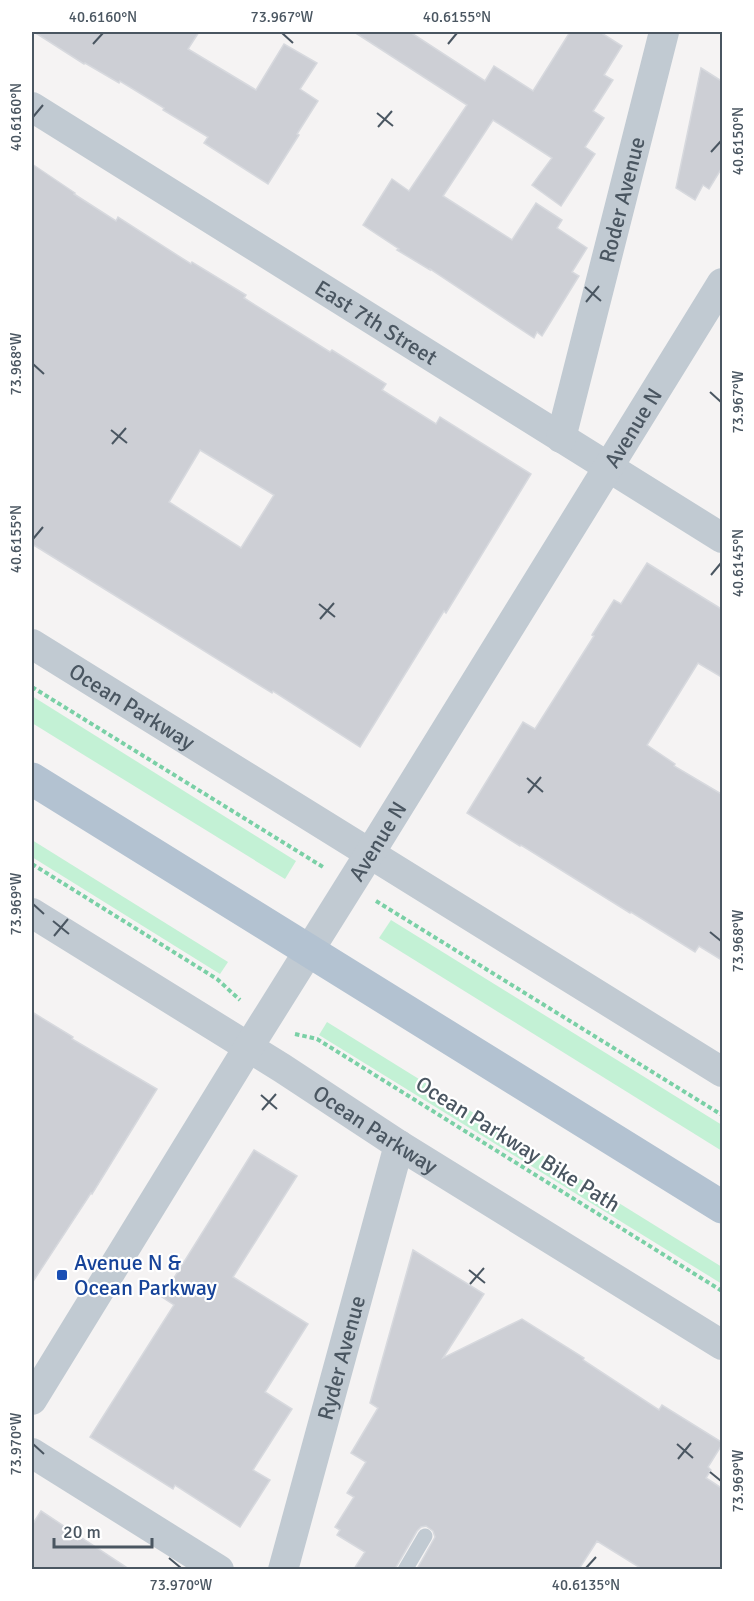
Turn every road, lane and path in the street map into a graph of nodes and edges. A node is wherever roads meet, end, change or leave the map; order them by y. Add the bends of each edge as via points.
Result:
1 (664, 32) edge
2 (32, 108) edge
3 (723, 283) edge
4 (561, 438) junction
5 (608, 467) junction
6 (723, 538) edge
7 (32, 644) edge
8 (32, 687) edge
9 (32, 779) edge
10 (370, 853) junction
11 (32, 864) edge
12 (324, 868) dead end
13 (374, 899) dead end
14 (32, 913) edge
15 (309, 950) junction
16 (236, 998) dead end
17 (293, 1033) dead end
18 (248, 1048) junction
19 (723, 1072) edge
20 (723, 1115) edge
21 (399, 1145) junction
22 (723, 1207) edge
23 (723, 1291) edge
24 (723, 1345) edge
25 (32, 1400) edge
26 (32, 1454) edge
27 (425, 1536) dead end
28 (219, 1569) edge
29 (283, 1569) edge
30 (405, 1569) edge

1 - 4 street, Roder Avenue
2 - 4 street, East 7th Street
3 - 5 street, Avenue N
4 - 5 street, East 7th Street
5 - 6 street, East 7th Street
5 - 10 street, Avenue N
7 - 10 street, Ocean Parkway
8 - 12 path
9 - 15 main road
10 - 15 street, Avenue N
10 - 19 street, Ocean Parkway
11 - 16 path via 217,979
13 - 20 path
14 - 18 street, Ocean Parkway
15 - 18 street, Avenue N
15 - 22 main road
17 - 23 path, Ocean Parkway Bike Path via 317,1039
18 - 21 street, Ocean Parkway
18 - 25 street, Avenue N
21 - 24 street, Ocean Parkway
21 - 29 street, Ryder Avenue
26 - 28 street
27 - 30 lane

